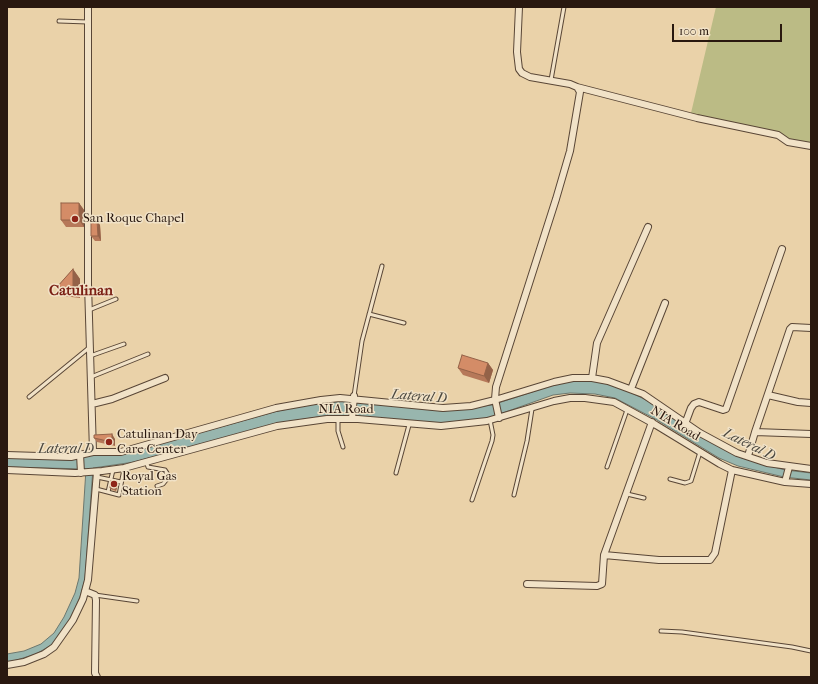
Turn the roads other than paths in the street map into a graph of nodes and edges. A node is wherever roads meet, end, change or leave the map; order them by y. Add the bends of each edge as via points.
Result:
1 (88, 7) edge
2 (519, 7) edge
3 (564, 7) edge
4 (59, 21) dead end
5 (88, 22) junction
6 (551, 80) junction
7 (578, 87) junction
8 (811, 146) edge
9 (648, 227) dead end
10 (782, 249) dead end
11 (382, 266) dead end
12 (116, 299) dead end
13 (665, 303) dead end
14 (89, 310) junction
15 (369, 314) junction
16 (404, 323) dead end
17 (811, 328) edge
18 (124, 344) dead end
19 (90, 347) junction
20 (148, 354) dead end
21 (90, 356) junction
22 (91, 377) junction
23 (165, 378) dead end
24 (592, 378) junction
25 (631, 389) junction
26 (768, 395) junction
27 (29, 397) dead end
28 (354, 399) junction
29 (495, 402) junction
30 (811, 403) edge
31 (92, 404) junction
32 (532, 409) junction
33 (627, 409) junction
34 (498, 416) junction
35 (352, 418) junction
36 (338, 419) junction
37 (490, 420) junction
38 (652, 422) junction
39 (409, 424) junction
40 (685, 424) junction
41 (755, 432) junction
42 (811, 434) edge
43 (343, 447) dead end
44 (94, 452) junction
45 (700, 452) junction
46 (7, 455) edge
47 (80, 456) junction
48 (748, 456) junction
49 (146, 461) junction
50 (607, 467) dead end
51 (124, 468) junction
52 (788, 469) junction
53 (811, 469) edge
54 (7, 470) edge
55 (114, 470) junction
56 (732, 470) junction
57 (82, 472) junction
58 (396, 473) dead end
59 (96, 474) junction
60 (670, 479) dead end
61 (786, 479) junction
62 (111, 480) junction
63 (121, 482) junction
64 (811, 484) edge
65 (157, 486) dead end
66 (96, 489) junction
67 (108, 492) junction
68 (626, 494) junction
69 (514, 495) dead end
70 (644, 498) dead end
71 (472, 500) dead end
72 (604, 555) junction
73 (527, 584) dead end
74 (85, 591) junction
75 (95, 595) junction
76 (137, 601) dead end
77 (661, 631) dead end
78 (811, 651) edge
79 (7, 665) edge
80 (97, 677) edge

1 - 5 street
2 - 6 street via 519,69 522,74 530,77
3 - 6 lane
4 - 5 lane
5 - 14 street
6 - 7 street
7 - 8 street via 697,118 778,135 788,142
7 - 29 street via 580,97 570,151 496,387
9 - 24 street via 597,342
10 - 40 street via 726,408 723,410 699,402 691,408
11 - 15 lane
12 - 14 lane
13 - 25 street
14 - 19 street
15 - 16 lane
15 - 28 lane
17 - 26 street via 790,329
18 - 21 lane
19 - 21 street
19 - 27 lane
20 - 22 lane
21 - 22 street
22 - 31 street
23 - 31 street via 112,399
24 - 25 street
24 - 29 street via 554,382
25 - 40 street via 643,394
26 - 30 street
26 - 41 street
28 - 29 street via 443,408
28 - 35 street
28 - 44 street via 340,398 295,404 121,452
29 - 34 street
31 - 44 street
32 - 33 street, NIA Road via 570,398 614,402
32 - 34 street, NIA Road
32 - 69 lane
33 - 38 street, NIA Road
33 - 50 lane
34 - 37 street, NIA Road
35 - 36 street, NIA Road
35 - 39 street, NIA Road
36 - 43 lane via 338,431
36 - 49 street, NIA Road via 278,426
37 - 39 street, NIA Road via 441,426
37 - 71 lane via 492,441
38 - 45 street, NIA Road
38 - 68 street
39 - 58 lane
40 - 48 street via 718,444
41 - 42 street
41 - 48 street
44 - 47 street
45 - 56 street, NIA Road
45 - 60 lane via 691,482
46 - 47 street
47 - 57 street
48 - 52 street
49 - 51 street, NIA Road
49 - 65 lane via 148,468 165,470 167,474 163,484
51 - 55 street, NIA Road
51 - 63 lane
52 - 53 street
52 - 61 street
54 - 57 street, NIA Road
55 - 59 street, NIA Road
55 - 62 lane
56 - 61 street, NIA Road
56 - 72 street via 715,553 710,560 659,560
57 - 59 street, NIA Road
59 - 62 lane
59 - 66 street
61 - 64 street, NIA Road
62 - 63 lane
62 - 67 lane
63 - 67 lane via 119,495
66 - 67 lane
66 - 74 street via 91,555
68 - 70 lane
68 - 72 street
72 - 73 street via 602,584 597,586
74 - 75 street
74 - 79 street via 73,620 54,647 24,662
75 - 76 lane
75 - 80 street
77 - 78 lane

